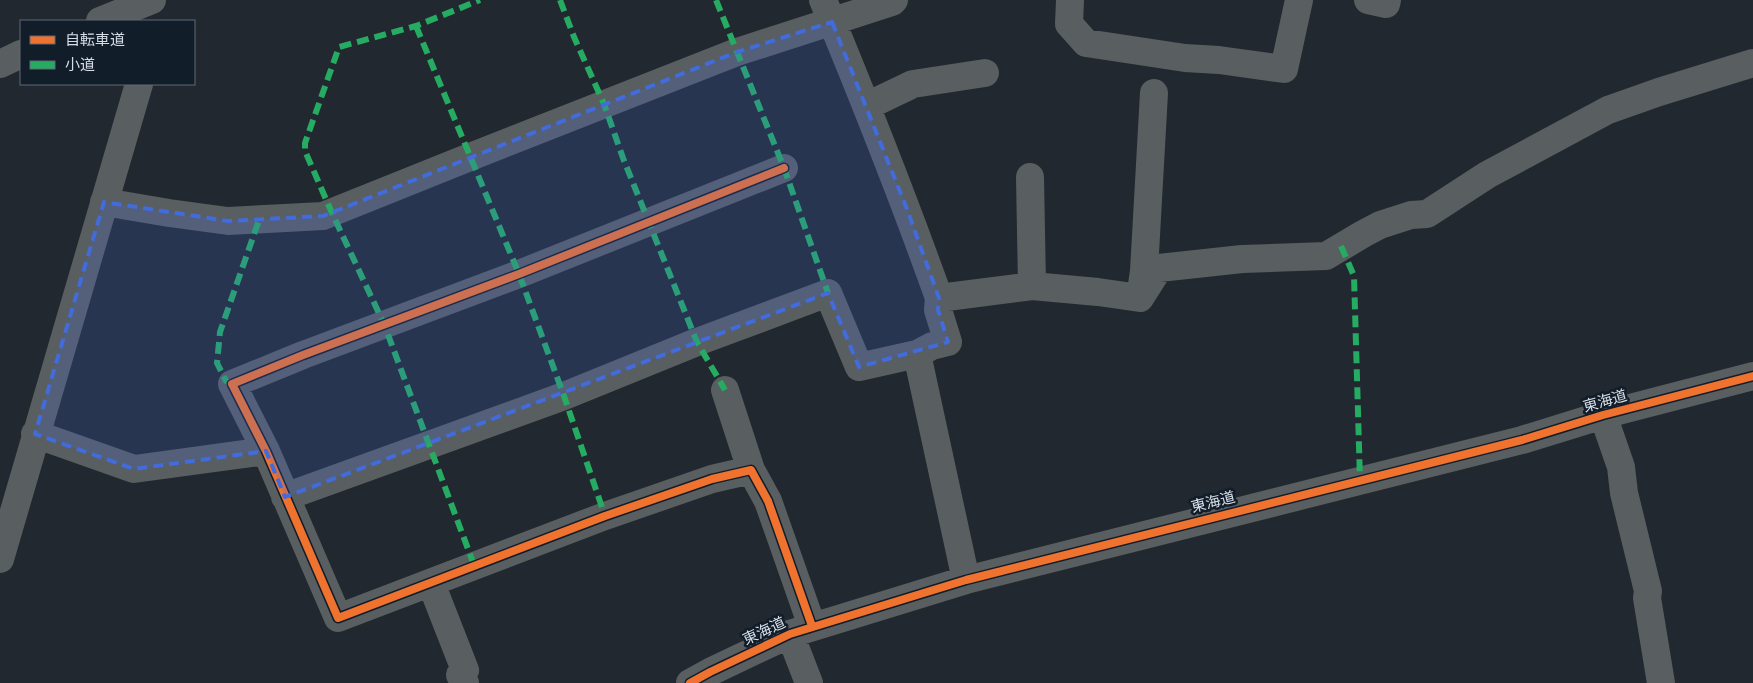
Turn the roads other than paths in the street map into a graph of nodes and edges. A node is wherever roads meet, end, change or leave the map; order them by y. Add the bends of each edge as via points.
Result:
1 (894, 0) edge
2 (1070, 0) edge
3 (1299, 0) edge
4 (1368, 0) edge
5 (1387, 0) edge
6 (145, 9) edge
7 (827, 11) edge
8 (104, 20) edge
9 (20, 54) edge
10 (1753, 63) edge
11 (0, 64) edge
12 (985, 73) dead end
13 (139, 85) edge
14 (1154, 93) dead end
15 (867, 106) junction
16 (784, 168) dead end
17 (1030, 177) dead end
18 (104, 202) junction
19 (1032, 286) junction
20 (939, 298) junction
21 (1140, 298) junction
22 (917, 354) junction
23 (1753, 376) edge
24 (724, 390) dead end
25 (1603, 415) junction
26 (35, 434) junction
27 (266, 451) junction
28 (751, 470) junction
29 (285, 497) junction
30 (0, 559) edge
31 (966, 580) junction
32 (431, 583) junction
33 (801, 630) junction
34 (465, 683) edge
35 (690, 683) edge
36 (809, 683) edge
37 (1661, 683) edge

1 - 7 street
2 - 3 street via 1069,24 1086,43 1284,69
4 - 5 street via 1386,4
6 - 8 street
7 - 15 street
7 - 18 street via 737,52 323,216 228,220
9 - 11 street
10 - 21 street via 1608,110 1487,175 1427,214 1410,215 1380,225 1326,256 1242,259 1159,268
12 - 15 street via 913,84
13 - 18 street
14 - 21 street
15 - 20 street
16 - 27 street via 232,384
17 - 19 street
18 - 26 street
19 - 20 street
19 - 21 street
20 - 22 street via 938,310 948,342
22 - 29 street via 859,367 828,293 564,396
22 - 31 street
23 - 25 street, 東海道
24 - 28 street
25 - 31 street, 東海道 via 1522,440
25 - 37 street via 1622,467 1624,493 1648,591
26 - 27 street via 134,469
26 - 30 street
27 - 29 street
28 - 32 street via 678,490
28 - 33 street via 768,501
29 - 32 street via 338,618
31 - 33 street, 東海道
32 - 34 street via 464,670 460,675
33 - 35 street, 東海道
33 - 36 street

